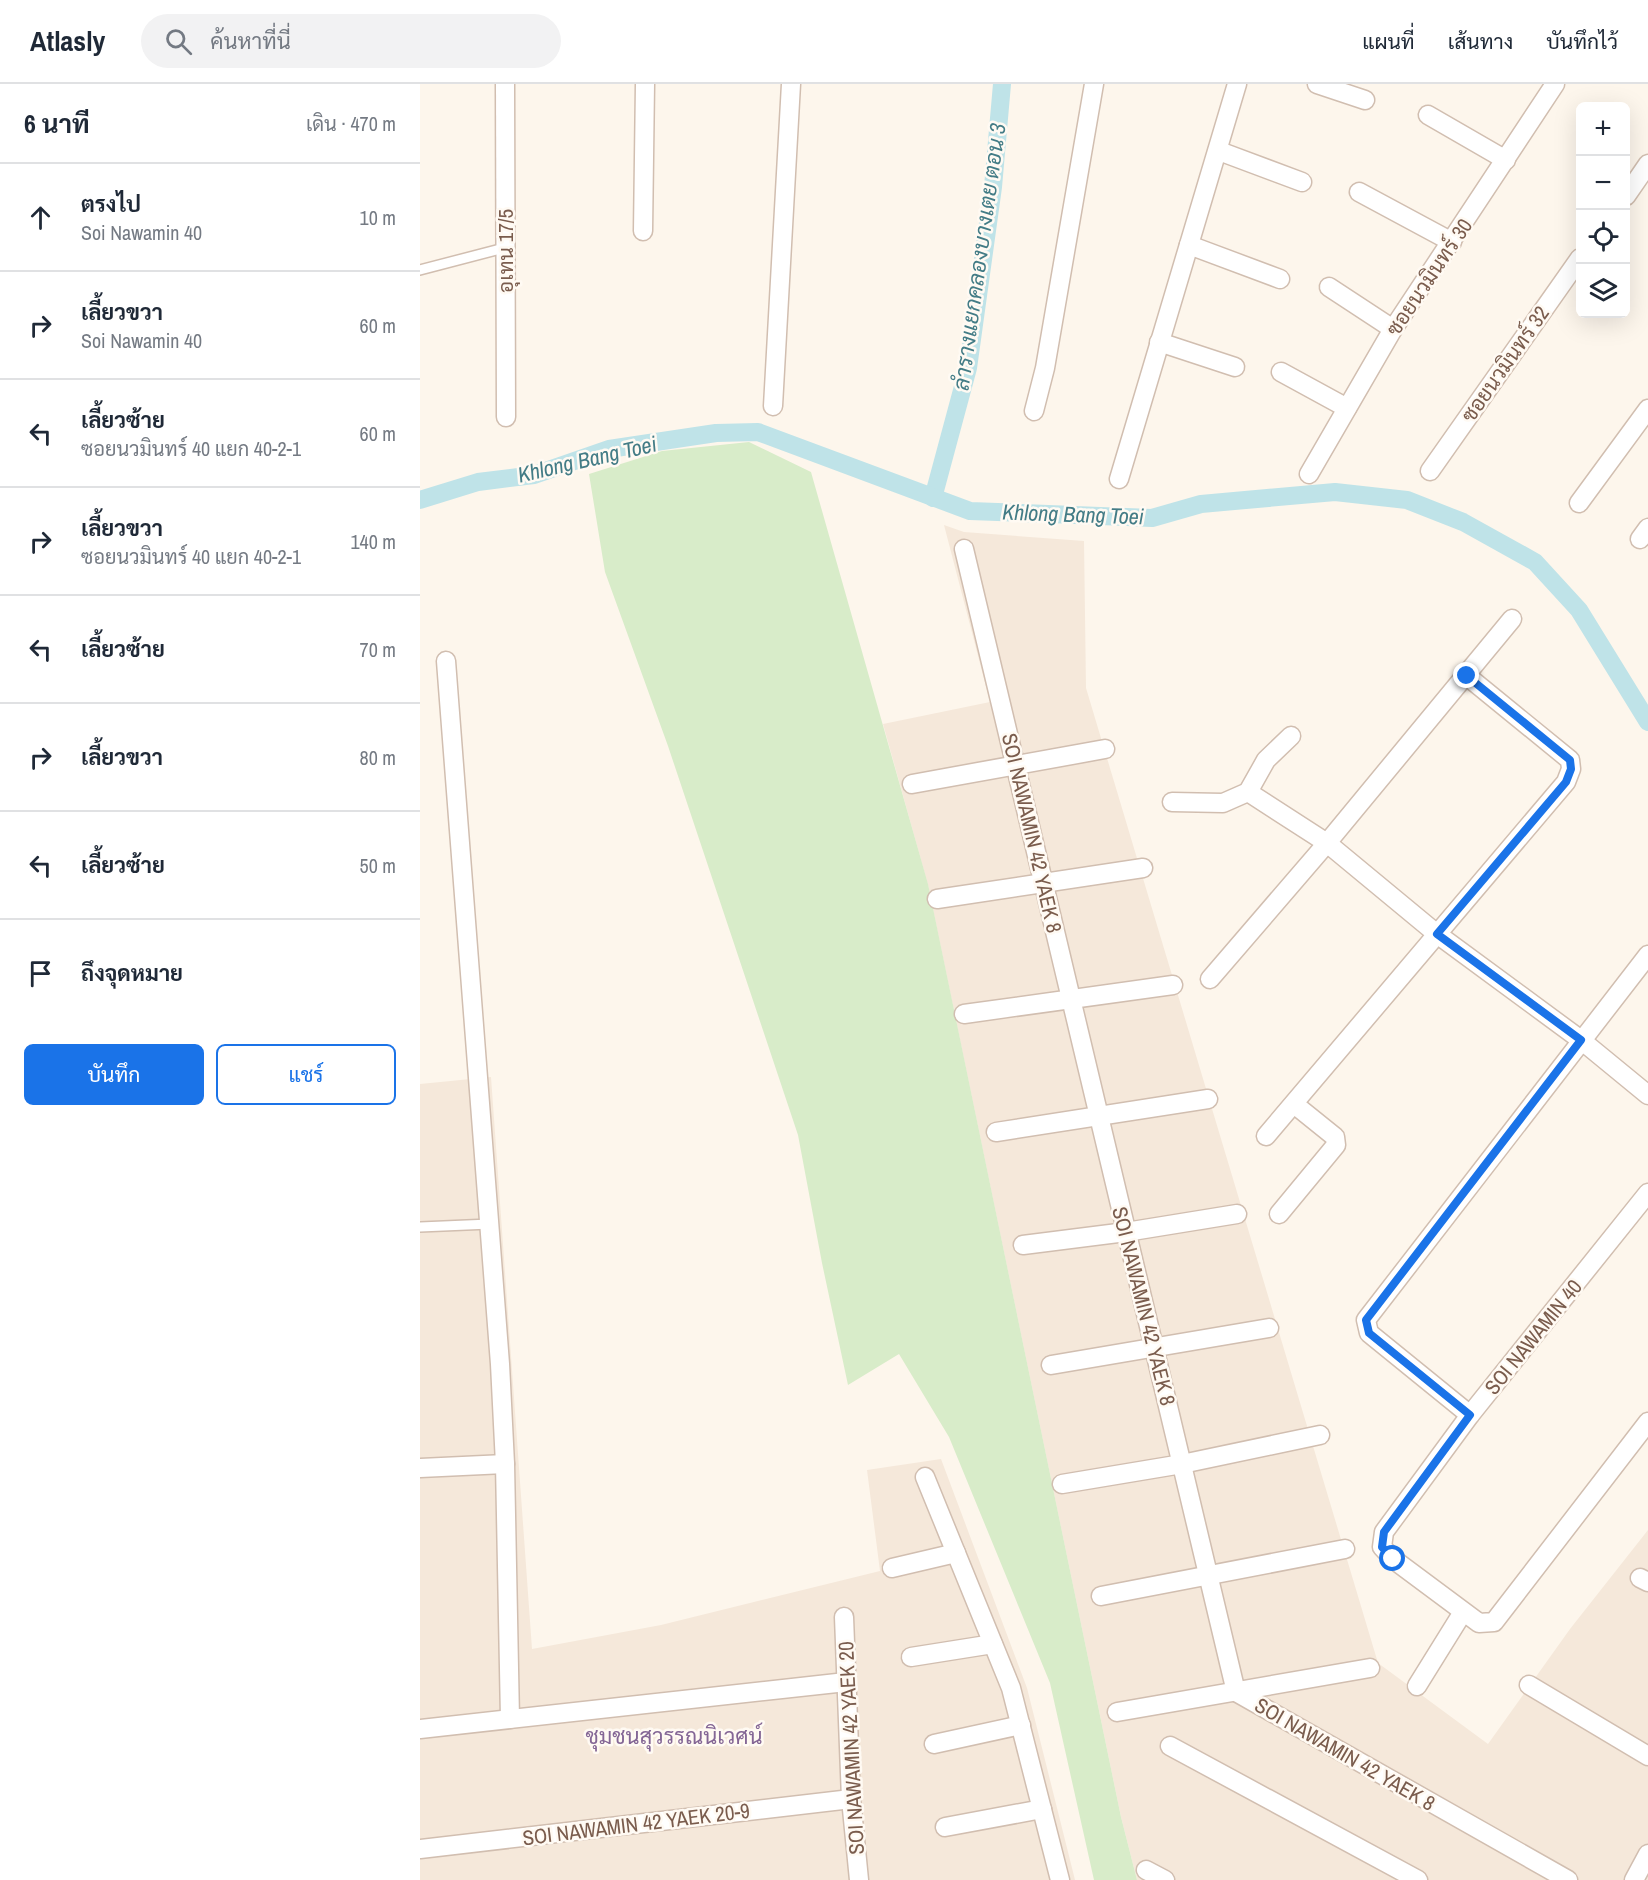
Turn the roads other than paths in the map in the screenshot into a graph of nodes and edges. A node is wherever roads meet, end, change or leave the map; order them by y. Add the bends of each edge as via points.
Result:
1 (505, 84) edge
2 (645, 84) edge
3 (791, 84) edge
4 (1094, 84) edge
5 (1237, 84) edge
6 (1317, 84) edge
7 (1555, 84) edge
8 (1365, 100) dead end
9 (1428, 115) dead end
10 (1219, 151) junction
11 (1506, 160) junction
12 (1648, 164) edge
13 (1302, 182) dead end
14 (1630, 190) edge
15 (1359, 192) dead end
16 (643, 231) dead end
17 (1452, 242) junction
18 (1190, 245) junction
19 (504, 249) junction
20 (1577, 264) edge
21 (420, 270) edge
22 (1280, 279) dead end
23 (1329, 288) dead end
24 (1393, 329) junction
25 (1159, 342) junction
26 (1235, 367) dead end
27 (1281, 372) dead end
28 (774, 406) dead end
29 (1347, 408) junction
30 (1648, 409) edge
31 (1034, 411) dead end
32 (506, 417) dead end
33 (1430, 471) dead end
34 (1309, 474) dead end
35 (1119, 479) dead end
36 (1579, 503) dead end
37 (964, 549) dead end
38 (1512, 619) dead end
39 (446, 661) dead end
40 (1467, 676) junction
41 (1291, 736) dead end
42 (1105, 749) dead end
43 (1018, 766) junction
44 (912, 784) dead end
45 (1248, 792) junction
46 (1172, 802) dead end
47 (1327, 843) junction
48 (1143, 868) dead end
49 (1045, 884) junction
50 (937, 899) dead end
51 (1437, 934) junction
52 (1648, 955) edge
53 (1210, 979) dead end
54 (1173, 985) dead end
55 (1070, 999) junction
56 (964, 1014) dead end
57 (1581, 1040) junction
58 (1648, 1095) edge
59 (1208, 1099) dead end
60 (1294, 1104) junction
61 (1099, 1117) junction
62 (996, 1132) dead end
63 (1266, 1136) dead end
64 (1648, 1193) edge
65 (1237, 1214) dead end
66 (1279, 1215) dead end
67 (490, 1224) junction
68 (420, 1227) edge
69 (1126, 1232) junction
70 (1023, 1245) dead end
71 (1269, 1328) dead end
72 (1154, 1347) junction
73 (1051, 1365) dead end
74 (1470, 1415) junction
75 (1648, 1422) edge
76 (1320, 1435) dead end
77 (505, 1464) junction
78 (1182, 1464) junction
79 (420, 1468) edge
80 (925, 1477) dead end
81 (1062, 1484) dead end
82 (1345, 1549) dead end
83 (956, 1553) junction
84 (891, 1568) dead end
85 (1209, 1577) junction
86 (1101, 1596) dead end
87 (1463, 1612) junction
88 (844, 1617) dead end
89 (993, 1644) junction
90 (911, 1657) dead end
91 (1370, 1668) dead end
92 (846, 1682) junction
93 (1529, 1685) dead end
94 (1417, 1686) dead end
95 (1236, 1692) junction
96 (1117, 1712) dead end
97 (510, 1719) junction
98 (1021, 1725) junction
99 (420, 1729) edge
100 (933, 1744) dead end
101 (1170, 1746) dead end
102 (1648, 1756) edge
103 (851, 1799) junction
104 (1042, 1809) junction
105 (945, 1827) dead end
106 (420, 1849) edge
107 (1648, 1854) edge
108 (1146, 1870) dead end
109 (859, 1880) edge
110 (1060, 1880) edge
111 (1165, 1880) edge
112 (1418, 1880) edge
113 (1568, 1880) edge
114 (1634, 1880) edge

1 - 19 street, อุเทน 17/5
2 - 16 street
3 - 28 street
4 - 31 street via 1045,368
5 - 10 street
6 - 8 street
7 - 11 street, ซอยนวมินทร์ 30
9 - 11 street
10 - 13 street
10 - 18 street
11 - 17 street, ซอยนวมินทร์ 30
12 - 14 street
15 - 17 street
17 - 24 street, ซอยนวมินทร์ 30
18 - 22 street
18 - 25 street
19 - 21 lane
19 - 32 street, อุเทน 17/5
20 - 33 street, ซอยนวมินทร์ 32
23 - 24 street
24 - 29 street, ซอยนวมินทร์ 30
25 - 26 street
25 - 35 street
27 - 29 street
29 - 34 street, ซอยนวมินทร์ 30
30 - 36 street
37 - 43 street, SOI NAWAMIN 42 YAEK 8
38 - 40 street
39 - 67 street
40 - 47 street
40 - 51 street via 1570,760 1571,769 1566,782
41 - 45 street via 1266,760
42 - 43 street
43 - 44 street
43 - 49 street, SOI NAWAMIN 42 YAEK 8
45 - 46 street via 1223,802
45 - 47 street
47 - 51 street
47 - 53 street
48 - 49 street
49 - 50 street
49 - 55 street, SOI NAWAMIN 42 YAEK 8
51 - 57 street
51 - 60 street
52 - 57 street
54 - 55 street
55 - 56 street
55 - 61 street, SOI NAWAMIN 42 YAEK 8
57 - 58 street
57 - 74 street via 1366,1320 1369,1333
59 - 61 street
60 - 63 street
60 - 66 street via 1335,1137 1336,1144
61 - 62 street
61 - 69 street, SOI NAWAMIN 42 YAEK 8
64 - 74 street, SOI NAWAMIN 40
65 - 69 street
67 - 68 lane
67 - 77 street
69 - 70 street
69 - 72 street, SOI NAWAMIN 42 YAEK 8
71 - 72 street
72 - 73 street
72 - 78 street, SOI NAWAMIN 42 YAEK 8
74 - 87 street, SOI NAWAMIN 40 via 1384,1532 1382,1547
75 - 87 street, SOI NAWAMIN 40 via 1494,1622 1479,1623
76 - 78 street
77 - 79 street
77 - 97 street
78 - 81 street
78 - 85 street, SOI NAWAMIN 42 YAEK 8
80 - 83 street
82 - 85 street
83 - 84 street
83 - 89 street
85 - 86 street
85 - 95 street, SOI NAWAMIN 42 YAEK 8
87 - 94 street
88 - 92 street, SOI NAWAMIN 42 YAEK 20
89 - 90 street
89 - 98 street
91 - 95 street
92 - 97 street
92 - 103 street, SOI NAWAMIN 42 YAEK 20
93 - 102 street
95 - 96 street
95 - 113 street, SOI NAWAMIN 42 YAEK 8
97 - 99 street
98 - 100 street
98 - 104 street
101 - 112 street
103 - 106 street, SOI NAWAMIN 42 YAEK 20-9
103 - 109 street, SOI NAWAMIN 42 YAEK 20
104 - 105 street
104 - 110 street
107 - 114 street
108 - 111 street

